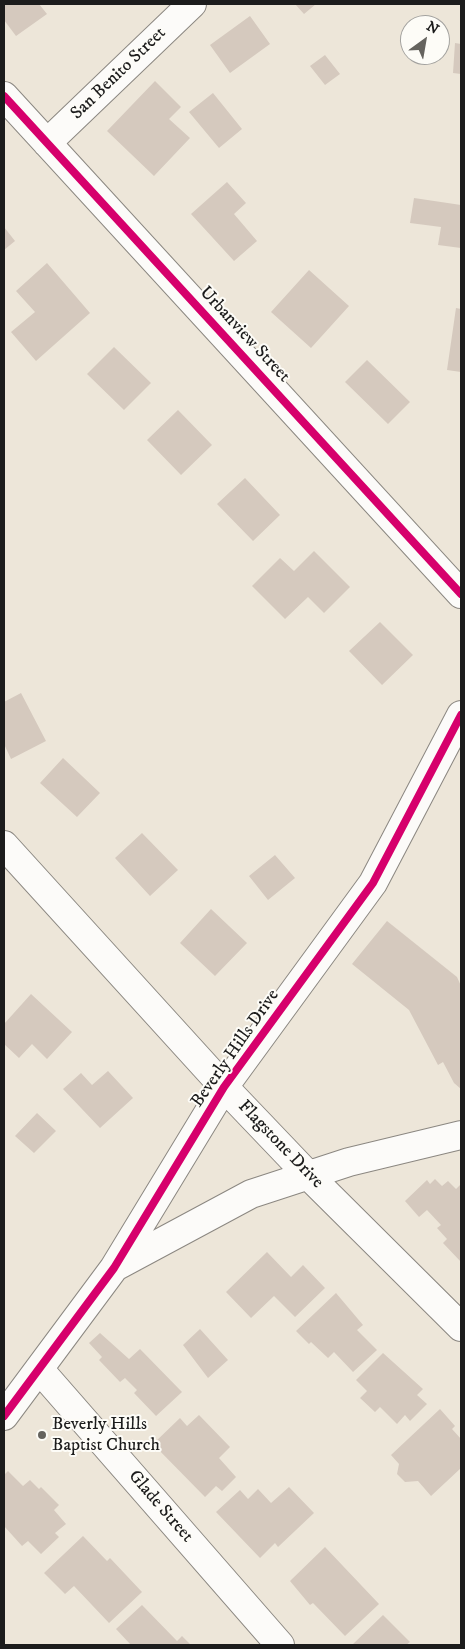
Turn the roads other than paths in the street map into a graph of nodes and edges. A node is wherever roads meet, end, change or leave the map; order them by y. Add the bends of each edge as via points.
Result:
1 (192, 4) edge
2 (4, 96) edge
3 (47, 144) junction
4 (461, 594) edge
5 (461, 715) edge
6 (4, 844) edge
7 (224, 1087) junction
8 (461, 1135) edge
9 (308, 1175) junction
10 (114, 1268) junction
11 (461, 1327) edge
12 (39, 1369) junction
13 (4, 1416) edge
14 (280, 1645) edge

1 - 3 street, San Benito Street
2 - 3 street, Urbanview Street
3 - 4 street, Urbanview Street
5 - 7 street, Beverly Hills Drive via 372,883
6 - 7 street, Flagstone Drive
7 - 9 street, Flagstone Drive
7 - 10 street, Beverly Hills Drive
8 - 9 street
9 - 10 street via 251,1194
9 - 11 street, Flagstone Drive
10 - 12 street, Beverly Hills Drive
12 - 13 street, Beverly Hills Drive
12 - 14 street, Glade Street

